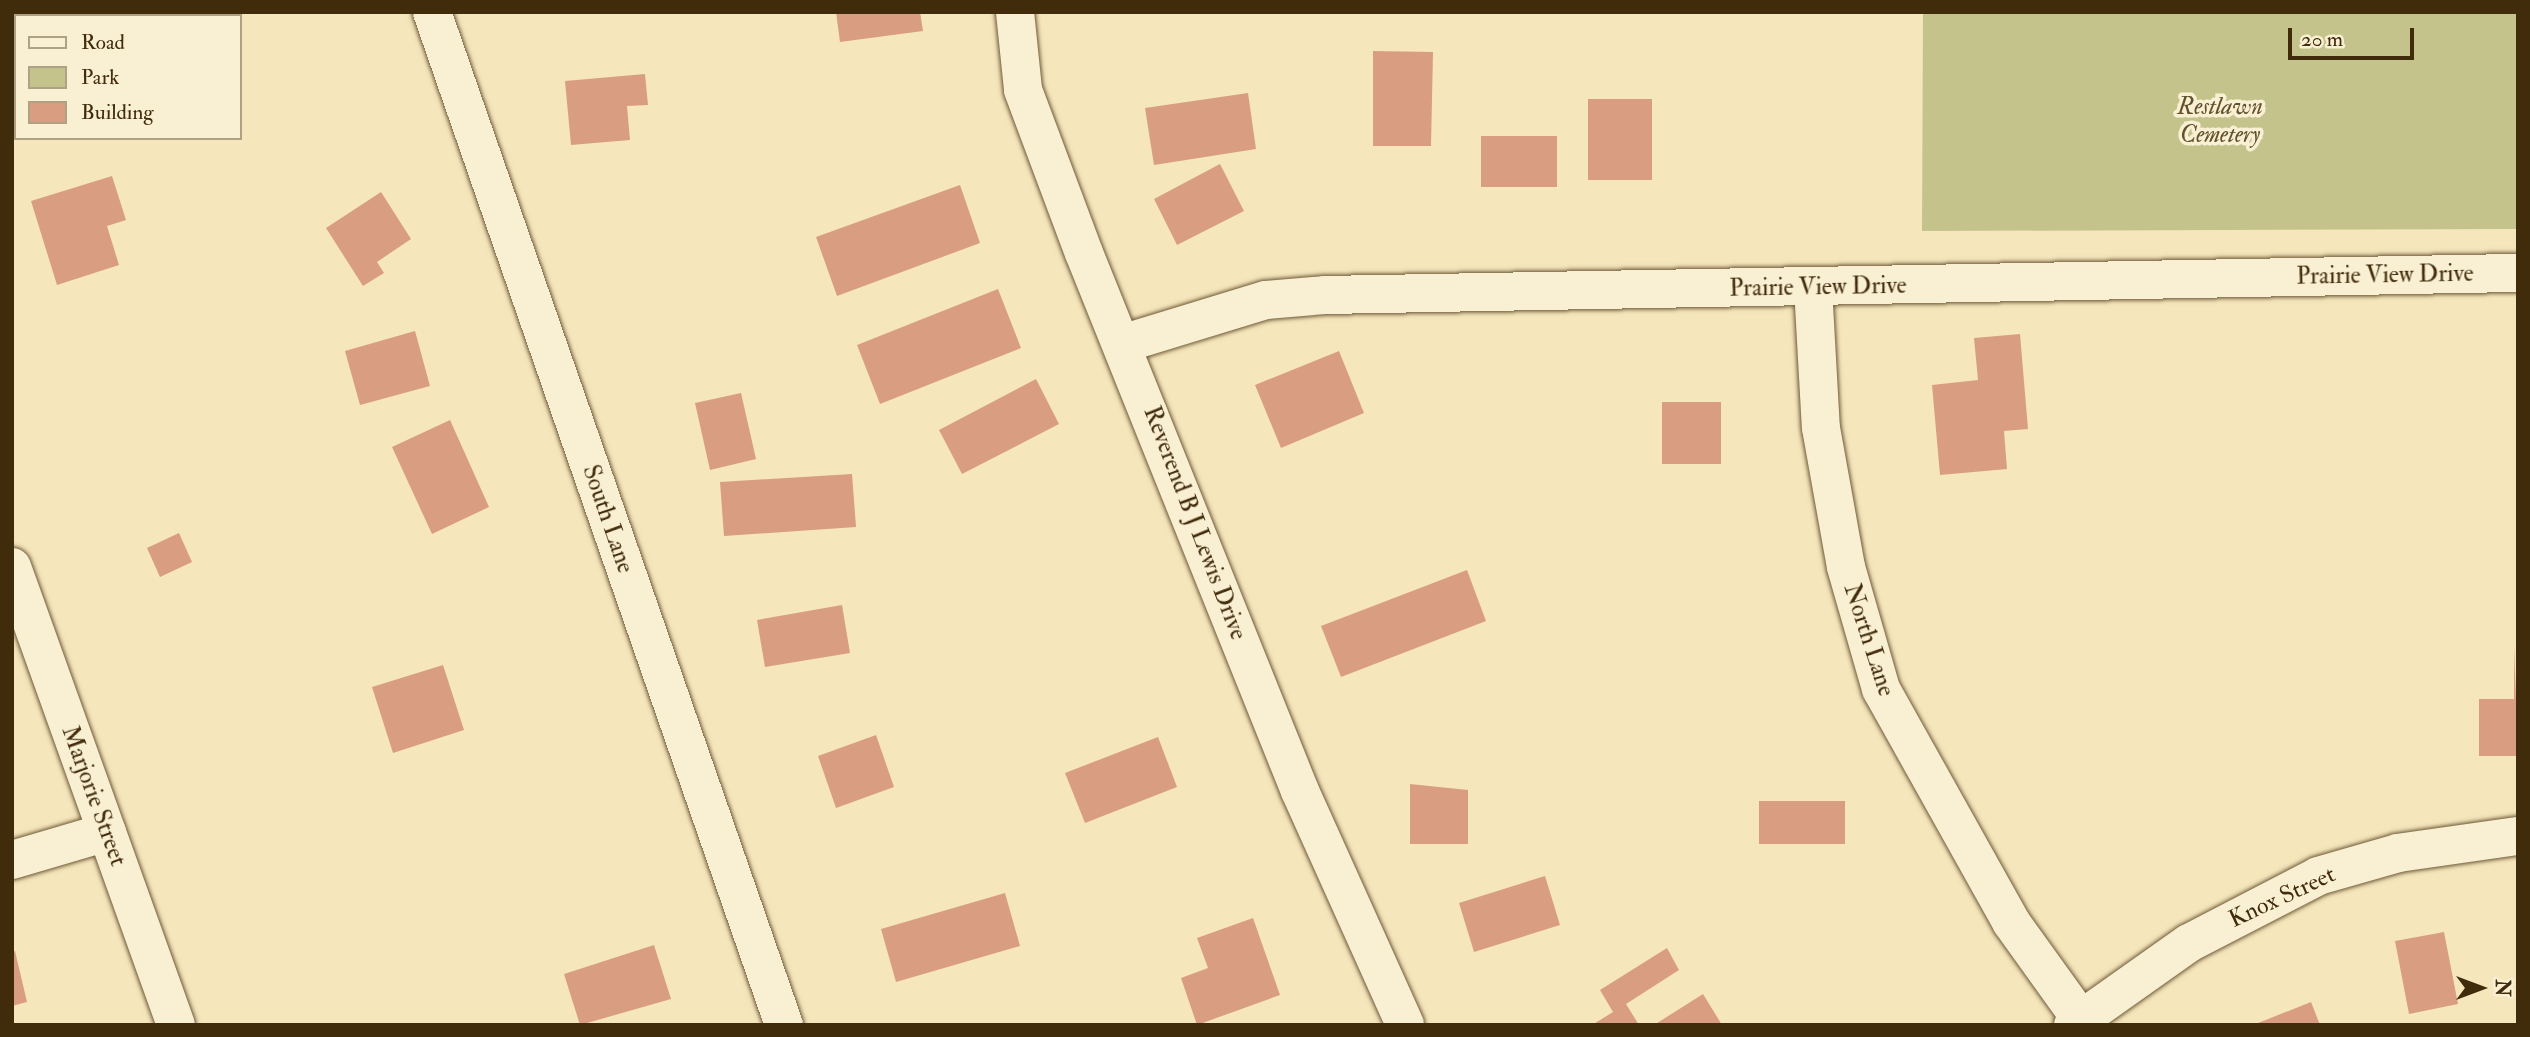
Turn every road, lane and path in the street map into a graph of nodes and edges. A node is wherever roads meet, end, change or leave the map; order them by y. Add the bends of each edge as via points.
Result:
1 (432, 12) edge
2 (1015, 12) edge
3 (2518, 272) edge
4 (1813, 287) junction
5 (1125, 343) junction
6 (12, 567) edge
7 (107, 832) junction
8 (2518, 836) edge
9 (12, 860) edge
10 (2080, 1023) edge
11 (176, 1025) edge
12 (784, 1025) edge
13 (1405, 1025) edge

1 - 12 street, South Lane
2 - 5 street, Reverend B J Lewis Drive via 1023,90
3 - 4 street, Prairie View Drive
4 - 5 street, Prairie View Drive via 1266,300
4 - 10 street, North Lane via 1821,428 1846,567 1881,689 2011,922
5 - 13 street, Reverend B J Lewis Drive via 1300,792
6 - 7 street, Marjorie Street
7 - 9 street
7 - 11 street, Marjorie Street
8 - 10 street, Knox Street via 2398,853 2318,876 2189,943

